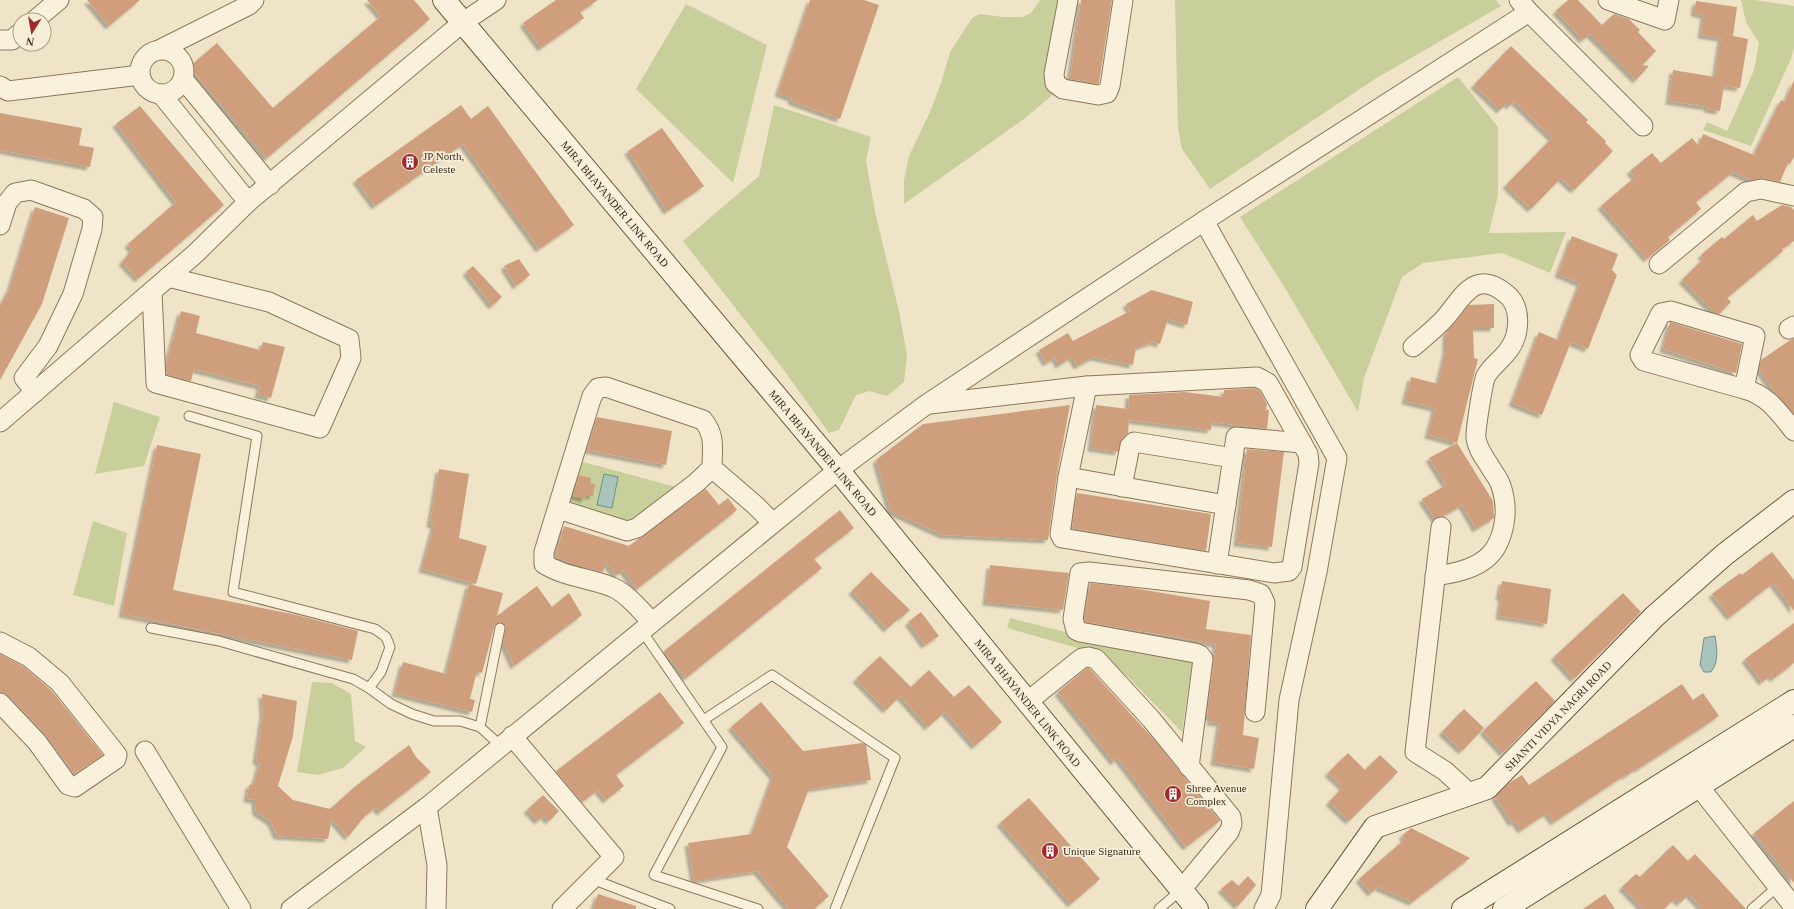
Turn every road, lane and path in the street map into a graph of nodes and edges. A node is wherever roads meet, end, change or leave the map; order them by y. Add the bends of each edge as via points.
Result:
1 (59, 0) edge
2 (254, 0) edge
3 (444, 0) edge
4 (496, 0) edge
5 (1068, 0) edge
6 (1123, 0) edge
7 (1608, 0) edge
8 (1669, 0) edge
9 (1524, 6) edge
10 (45, 12) edge
11 (462, 23) junction
12 (0, 40) edge
13 (12, 40) edge
14 (161, 50) junction
15 (140, 76) junction
16 (184, 79) junction
17 (0, 86) edge
18 (161, 94) junction
19 (1643, 126) dead end
20 (270, 185) junction
21 (7, 192) edge
22 (1794, 196) edge
23 (248, 202) junction
24 (1204, 221) junction
25 (0, 225) edge
26 (1659, 264) dead end
27 (168, 277) junction
28 (152, 291) junction
29 (1412, 347) dead end
30 (1087, 386) junction
31 (1744, 389) junction
32 (35, 392) junction
33 (927, 404) junction
34 (188, 416) dead end
35 (0, 422) edge
36 (1794, 431) edge
37 (1302, 443) junction
38 (1233, 458) junction
39 (712, 468) junction
40 (838, 470) junction
41 (1068, 477) junction
42 (1122, 487) junction
43 (1794, 501) edge
44 (1226, 505) junction
45 (558, 509) junction
46 (773, 523) junction
47 (1441, 527) dead end
48 (1217, 564) junction
49 (1435, 576) junction
50 (647, 626) junction
51 (151, 628) dead end
52 (500, 628) dead end
53 (0, 642) edge
54 (369, 688) junction
55 (1794, 701) edge
56 (1028, 702) junction
57 (0, 703) edge
58 (1255, 712) dead end
59 (704, 719) junction
60 (1794, 726) edge
61 (480, 727) junction
62 (507, 741) junction
63 (145, 751) dead end
64 (1189, 767) junction
65 (1684, 768) junction
66 (1698, 786) junction
67 (1470, 794) junction
68 (426, 806) junction
69 (592, 878) junction
70 (1778, 886) junction
71 (1181, 890) junction
72 (1794, 907) edge
73 (241, 909) edge
74 (291, 909) edge
75 (436, 909) edge
76 (562, 909) edge
77 (670, 909) edge
78 (758, 909) edge
79 (835, 909) edge
80 (1159, 909) edge
81 (1197, 909) edge
82 (1264, 909) edge
83 (1317, 909) edge
84 (1464, 909) edge
85 (1504, 909) edge
86 (1752, 909) edge

1 - 10 street
2 - 14 street via 249,5
3 - 11 street, MIRA BHAYANDER LINK ROAD
4 - 11 street
5 - 6 street via 1054,74 1055,83 1063,89 1098,95 1107,93 1110,86
7 - 8 street via 1665,20
9 - 19 street
9 - 24 street
11 - 20 street
11 - 40 street, MIRA BHAYANDER LINK ROAD
12 - 13 street
14 - 15 street via 148,55 143,61
14 - 16 street via 168,50 180,58 185,72
15 - 17 street via 8,91
15 - 18 street via 147,89
16 - 18 street via 175,90
16 - 20 street
18 - 23 street
20 - 23 street
21 - 25 street via 7,202
21 - 32 street via 31,190 84,209 93,217 92,229 73,294 48,346 24,378
22 - 26 street via 1761,189 1746,192
23 - 27 street
24 - 33 street
24 - 82 street via 1337,458 1317,572 1290,700 1271,895
27 - 28 street
27 - 28 street via 269,302 349,339 351,358 320,428 156,383
28 - 32 street
29 - 49 street via 1439,324 1461,296 1476,285 1489,285 1502,290 1509,295 1516,310 1517,330 1510,348 1485,377 1475,437 1501,485 1505,506 1504,529 1495,549 1482,563
30 - 33 street
30 - 37 street via 1257,377 1268,383
30 - 41 street
31 - 31 street via 1643,360 1640,354 1661,313 1671,311 1755,336
31 - 36 street via 1756,392 1767,399
32 - 35 street
33 - 40 street
34 - 54 lane via 257,436 233,592 375,629 386,637 390,648 382,672
37 - 38 street via 1236,437
37 - 48 street via 1308,454 1309,463 1292,567 1289,571 1274,573
38 - 42 street via 1134,442 1130,446
38 - 44 street
39 - 45 street via 652,518 627,531
39 - 45 street via 713,438 703,420 606,387 598,388 592,396
39 - 46 street
40 - 46 street
40 - 56 street, MIRA BHAYANDER LINK ROAD
41 - 42 street
41 - 48 street via 1060,534 1062,538
42 - 44 street
43 - 67 street, SHANTI VIDYA NAGRI ROAD via 1724,555 1655,616 1487,788
44 - 48 street
45 - 50 street via 544,552 544,564 555,571 612,588 626,596
46 - 50 street
47 - 49 street
49 - 67 street via 1415,752 1445,771
50 - 59 lane
50 - 62 street
51 - 54 lane via 219,641 353,680
52 - 61 lane
53 - 57 street via 29,657 60,683 117,755 116,759 75,787 68,785 37,742
54 - 61 lane via 412,714 434,720 460,721
55 - 65 street
56 - 64 street via 1076,662 1082,658 1092,658 1151,719
56 - 71 street, MIRA BHAYANDER LINK ROAD
58 - 64 street via 1265,603 1261,594 1249,590 1080,573 1073,619 1076,630 1195,653 1203,659
59 - 78 lane via 722,746 654,875
59 - 79 lane via 772,675 895,758
60 - 66 street
61 - 62 lane
62 - 68 street
62 - 69 street via 614,857
63 - 73 street
64 - 71 street via 1231,817 1232,824 1229,832
65 - 66 street
65 - 84 street
66 - 70 street
66 - 85 street
67 - 83 street, SHANTI VIDYA NAGRI ROAD via 1375,827
68 - 74 street
68 - 75 street via 437,865
69 - 76 street
69 - 77 lane
70 - 72 street
70 - 86 lane
71 - 80 lane
71 - 81 street, MIRA BHAYANDER LINK ROAD

